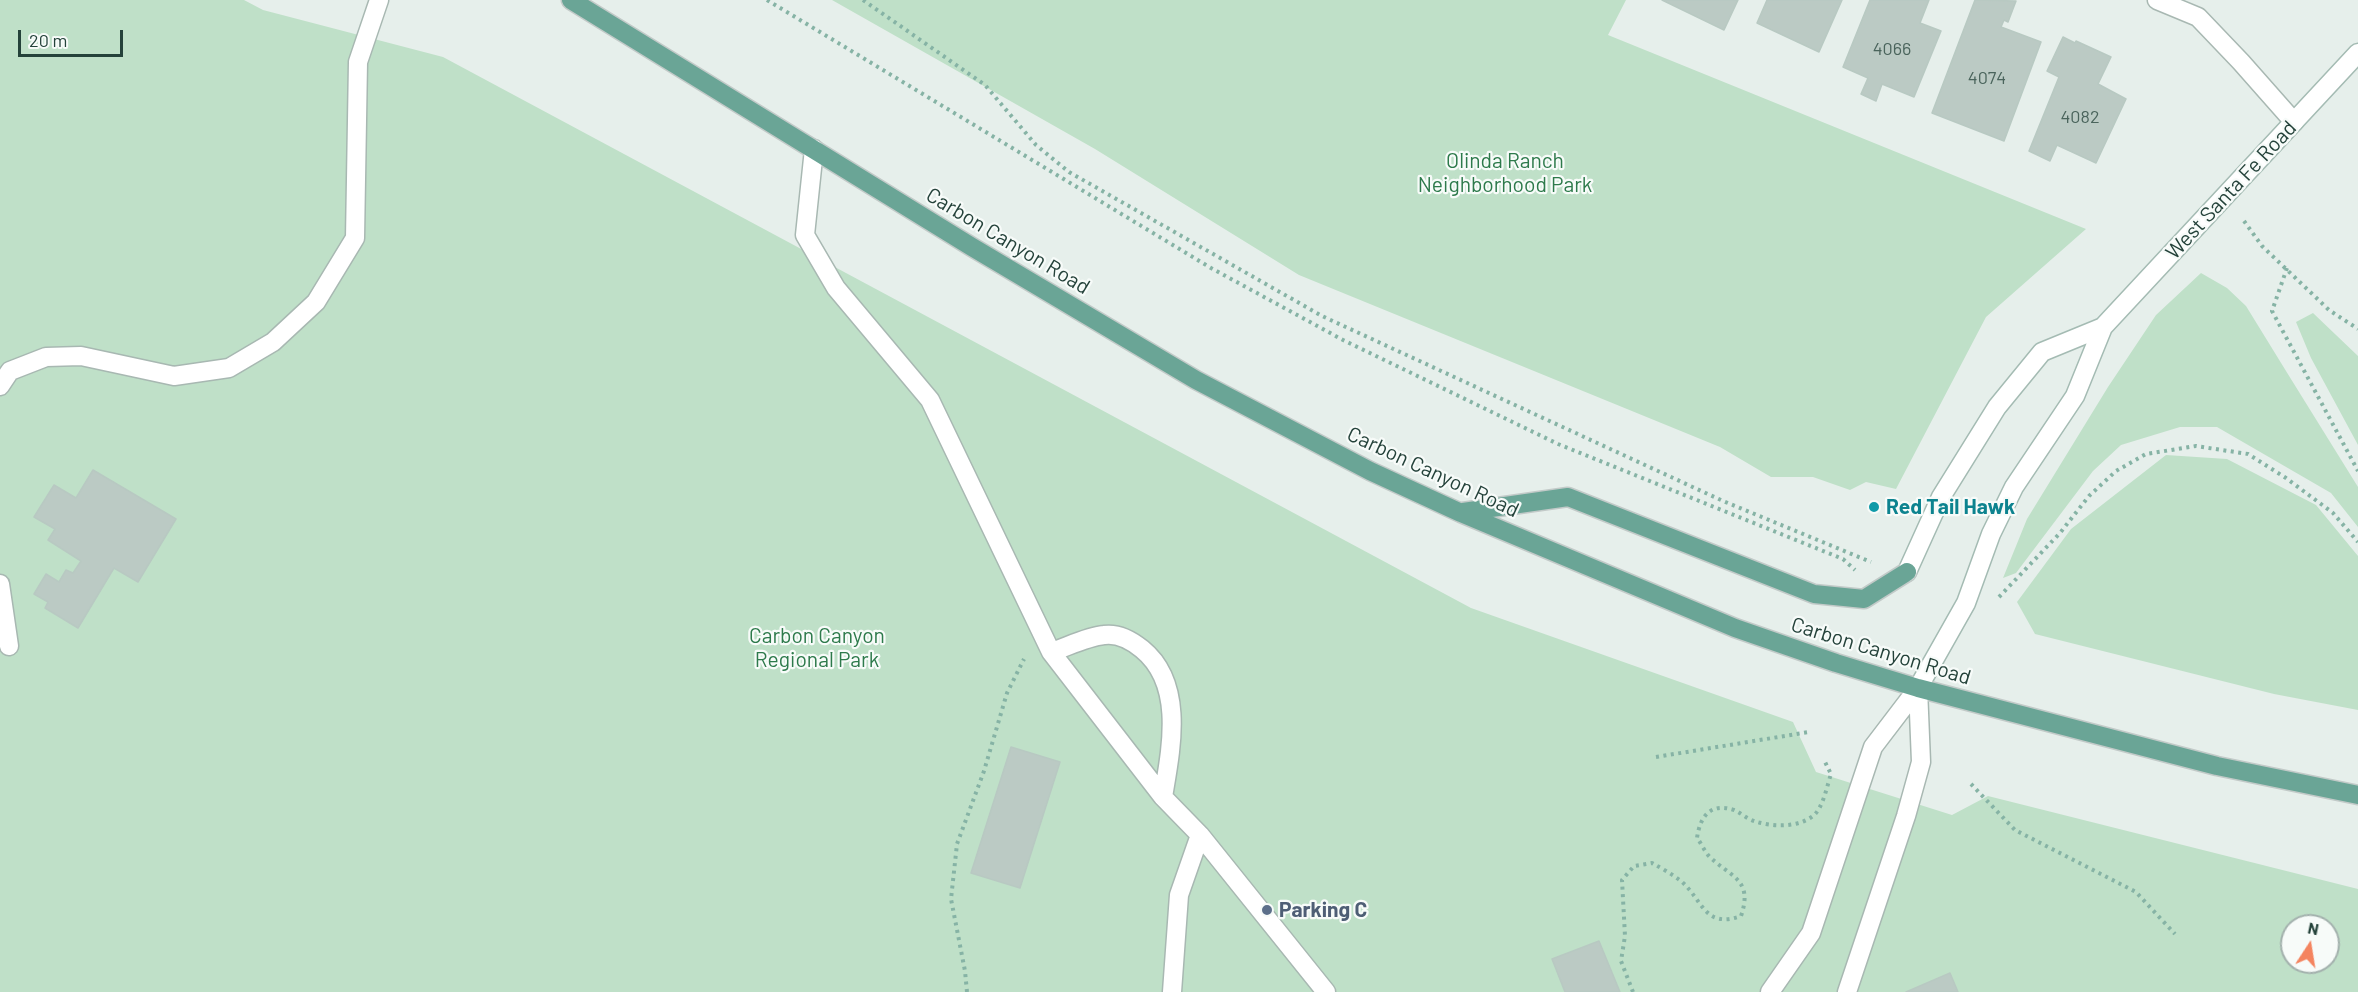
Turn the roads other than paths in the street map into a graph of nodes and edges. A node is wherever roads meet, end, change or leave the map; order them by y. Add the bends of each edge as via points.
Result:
1 (380, 0) edge
2 (571, 0) edge
3 (2157, 0) edge
4 (2358, 53) edge
5 (2294, 122) junction
6 (814, 149) junction
7 (2103, 327) junction
8 (0, 386) edge
9 (1461, 513) junction
10 (1907, 572) joint
11 (0, 584) edge
12 (9, 646) dead end
13 (1050, 652) junction
14 (1918, 688) junction
15 (2358, 795) edge
16 (1163, 797) junction
17 (1200, 835) junction
18 (1172, 992) edge
19 (1326, 992) edge
20 (1770, 992) edge
21 (1847, 992) edge

1 - 8 street via 358,62 355,238 316,302 273,342 229,369 174,376 81,356 46,357 10,371
2 - 6 main road, Carbon Canyon Road
3 - 5 street via 2198,17
4 - 5 street, West Santa Fe Road
5 - 7 street, West Santa Fe Road
6 - 9 main road, Carbon Canyon Road via 1196,380 1370,471
6 - 13 street via 805,235 836,288 930,400
7 - 10 street, West Santa Fe Road via 2042,352 1997,407 1941,497
7 - 14 street, West Santa Fe Road via 2075,396 2014,487 1991,534 1966,603
9 - 10 main road via 1568,497 1814,594 1864,599
9 - 14 main road, Carbon Canyon Road via 1735,628
11 - 12 street
13 - 16 street
13 - 16 street via 1105,634 1128,638 1150,656 1166,680 1172,712
14 - 15 main road, Carbon Canyon Road via 2217,766
14 - 20 street, West Santa Fe Road via 1873,747 1810,933
14 - 21 street via 1921,762
16 - 17 street
17 - 18 street via 1179,895
17 - 19 street

